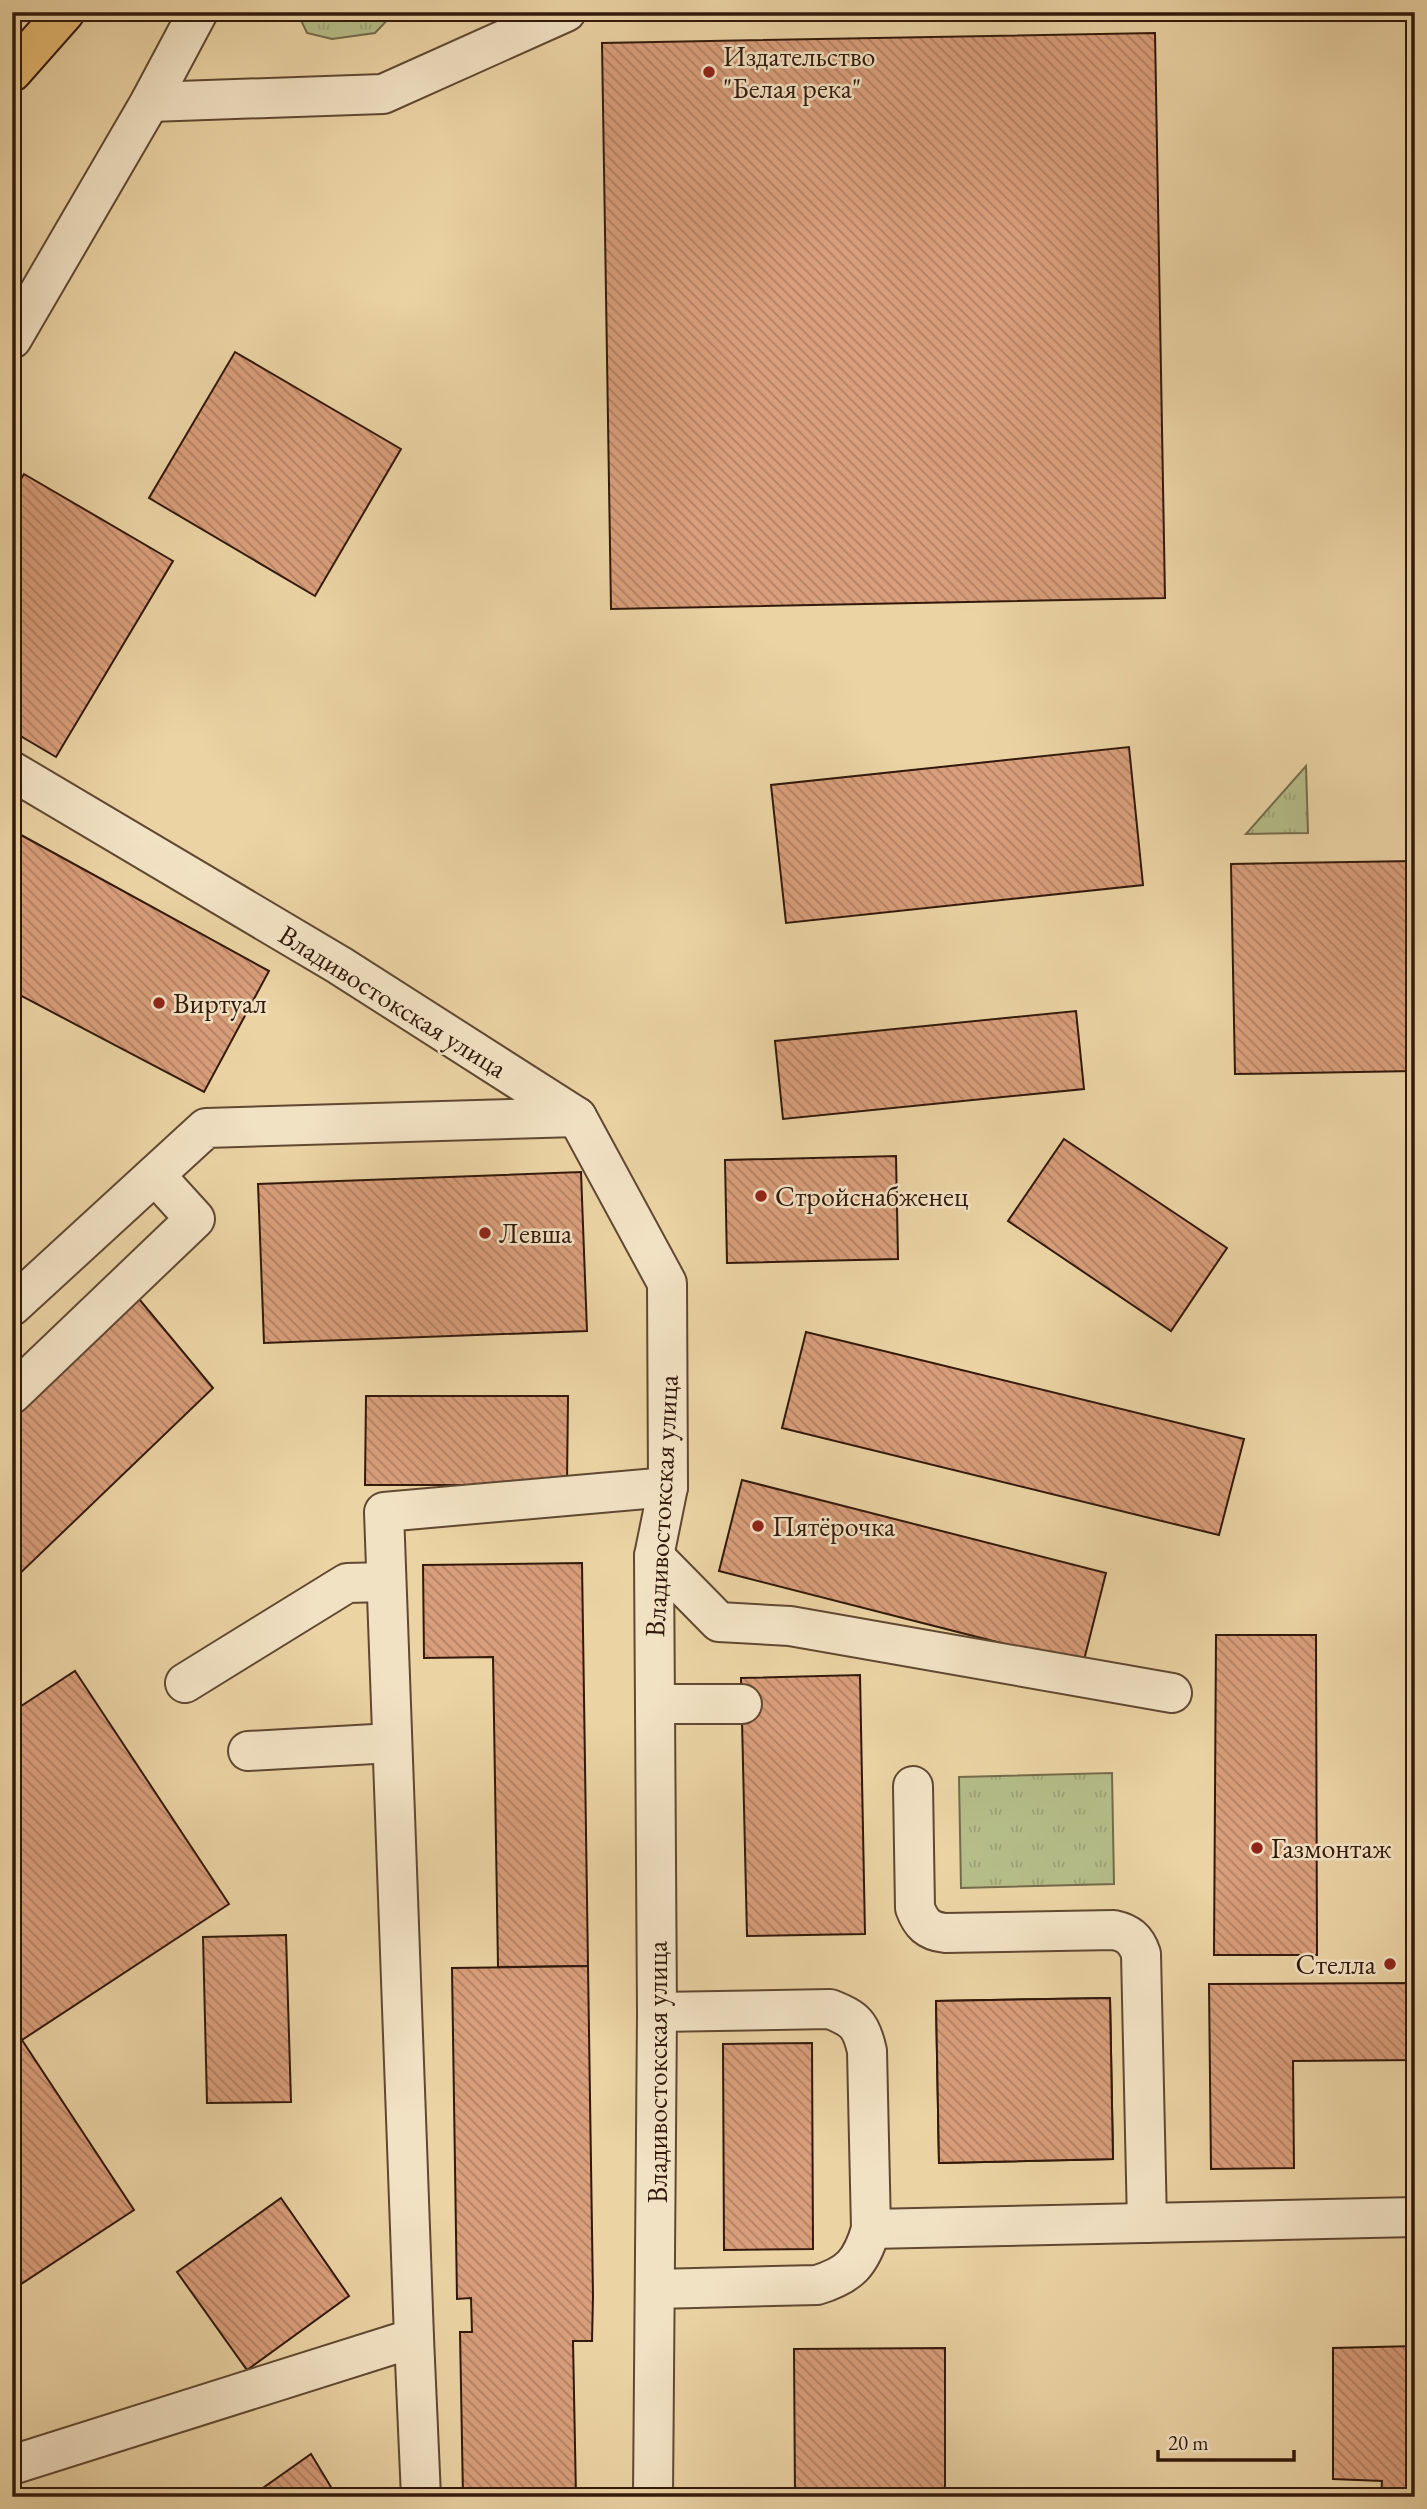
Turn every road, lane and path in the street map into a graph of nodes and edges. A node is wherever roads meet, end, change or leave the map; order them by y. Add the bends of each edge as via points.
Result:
1 (65, 12) edge
2 (198, 12) edge
3 (566, 12) edge
4 (12, 72) edge
5 (150, 102) junction
6 (12, 339) edge
7 (12, 771) edge
8 (577, 1116) junction
9 (155, 1175) junction
10 (12, 1306) edge
11 (12, 1394) edge
12 (668, 1487) junction
13 (654, 1556) junction
14 (386, 1582) junction
15 (185, 1684) dead end
16 (1172, 1693) dead end
17 (655, 1704) junction
18 (741, 1704) dead end
19 (392, 1742) junction
20 (248, 1751) dead end
21 (913, 1786) dead end
22 (657, 2012) junction
23 (1415, 2217) edge
24 (1147, 2223) junction
25 (871, 2229) junction
26 (656, 2289) junction
27 (414, 2339) junction
28 (12, 2465) edge
29 (421, 2497) edge
30 (653, 2497) edge

1 - 4 main road
2 - 5 street
3 - 5 street via 383,94
5 - 6 street
7 - 8 street, Владивостокская улица via 339,965
8 - 9 street via 206,1128
8 - 12 street, Владивостокская улица via 667,1283
9 - 10 street
9 - 11 street via 195,1219
12 - 13 street, Владивостокская улица
12 - 14 street via 384,1512
13 - 16 street via 719,1622 790,1626
13 - 17 street, Владивостокская улица
14 - 15 street via 347,1583
14 - 19 street
17 - 18 street
17 - 22 street, Владивостокская улица
19 - 20 street
19 - 27 street
21 - 24 street via 915,1908 926,1927 945,1933 1114,1930 1138,1945
22 - 25 street via 830,2008 857,2024 867,2051
22 - 26 street, Владивостокская улица
23 - 24 street
24 - 25 street
25 - 26 street via 854,2266 817,2285
26 - 30 street, Владивостокская улица
27 - 28 street
27 - 29 street

